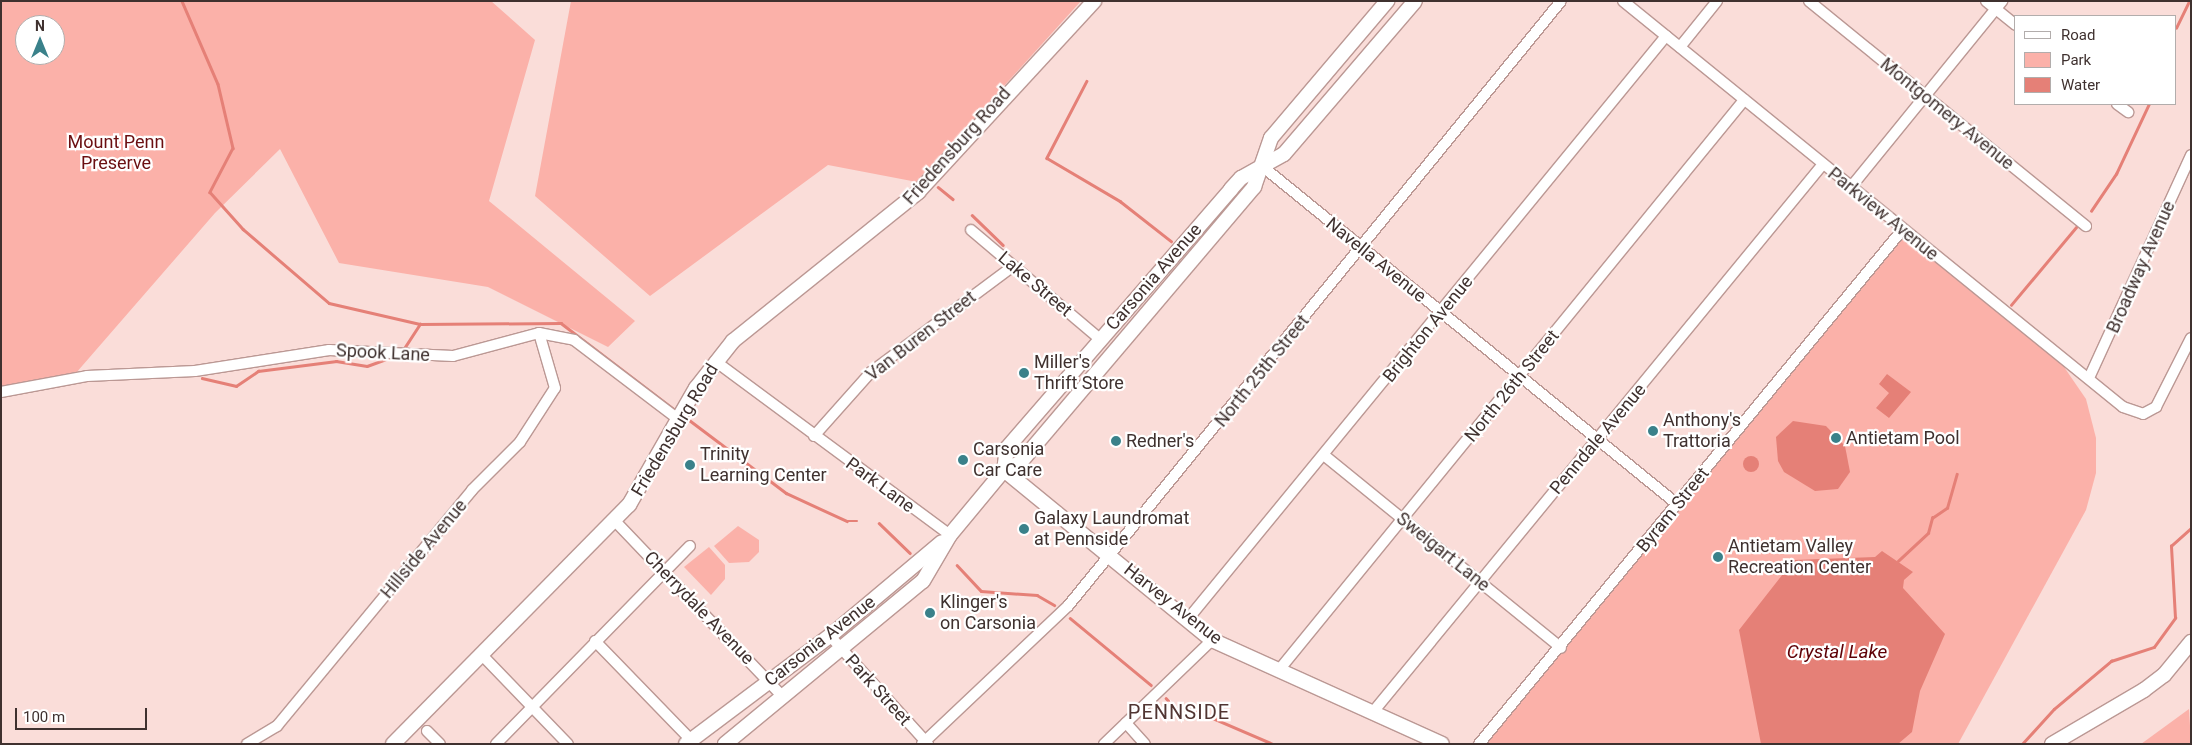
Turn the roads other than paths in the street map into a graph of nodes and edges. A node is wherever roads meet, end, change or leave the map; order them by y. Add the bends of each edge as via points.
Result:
1 (1094, 1) edge
2 (1387, 1) edge
3 (1415, 1) edge
4 (1561, 1) edge
5 (1623, 1) edge
6 (1717, 1) edge
7 (1809, 1) edge
8 (1986, 1) edge
9 (1999, 5) edge
10 (2014, 23) edge
11 (1666, 36) junction
12 (1680, 48) junction
13 (1924, 96) junction
14 (1744, 100) junction
15 (2118, 105) edge
16 (2128, 112) dead end
17 (2191, 155) edge
18 (1823, 164) junction
19 (1262, 166) junction
20 (2187, 173) edge
21 (1851, 187) junction
22 (2086, 226) dead end
23 (1903, 229) junction
24 (971, 230) dead end
25 (1361, 250) junction
26 (1013, 266) junction
27 (1440, 313) junction
28 (539, 333) junction
29 (2191, 338) edge
30 (1100, 339) junction
31 (715, 361) junction
32 (1520, 377) junction
33 (2089, 378) junction
34 (1, 392) edge
35 (678, 419) junction
36 (814, 436) junction
37 (1598, 440) junction
38 (1325, 456) junction
39 (1004, 470) junction
40 (1677, 504) junction
41 (615, 520) junction
42 (1403, 520) junction
43 (950, 535) junction
44 (690, 546) dead end
45 (1110, 554) junction
46 (663, 571) junction
47 (1480, 581) junction
48 (1188, 619) junction
49 (830, 636) junction
50 (1212, 640) junction
51 (595, 641) junction
52 (2191, 642) edge
53 (1561, 648) junction
54 (842, 651) junction
55 (481, 654) junction
56 (1279, 670) junction
57 (769, 682) junction
58 (783, 697) junction
59 (532, 707) junction
60 (1373, 712) junction
61 (1126, 722) junction
62 (427, 731) dead end
63 (689, 742) edge
64 (925, 743) edge
65 (246, 744) edge
66 (393, 744) edge
67 (440, 744) edge
68 (496, 744) edge
69 (568, 744) edge
70 (725, 744) edge
71 (1104, 744) edge
72 (1145, 744) edge
73 (1442, 744) edge
74 (1479, 744) edge
75 (2052, 744) edge

1 - 31 street, Friedensburg Road via 918,192 750,324
2 - 19 street, Carsonia Avenue via 1271,138
3 - 19 street, Carsonia Avenue via 1284,154
4 - 25 street, North 25th Street
5 - 11 street, Parkview Avenue
6 - 12 street
7 - 13 street, Montgomery Avenue
8 - 9 street
9 - 10 street
9 - 13 street
11 - 12 street, Parkview Avenue
11 - 27 street, Brighton Avenue
12 - 14 street, Parkview Avenue
13 - 21 street
13 - 22 street, Montgomery Avenue
14 - 18 street, Parkview Avenue
14 - 32 street, North 26th Street
15 - 16 street
17 - 20 street, Broadway Avenue
18 - 21 street, Parkview Avenue
18 - 37 street, Penndale Avenue
19 - 25 street, Navella Avenue
19 - 30 street, Carsonia Avenue via 1241,178
19 - 39 street, Carsonia Avenue via 1254,187 1025,456
20 - 33 street, Broadway Avenue
21 - 23 street, Parkview Avenue
23 - 33 street, Parkview Avenue
23 - 40 street, Byram Street
24 - 26 street, Lake Street
25 - 27 street, Navella Avenue
25 - 45 street, North 25th Street
26 - 30 street, Lake Street
26 - 36 street, Van Buren Street via 871,372
27 - 32 street, Navella Avenue
27 - 38 street, Brighton Avenue
28 - 34 street, Spook Lane via 453,356 329,350 195,372 87,376
28 - 35 street, Spook Lane via 574,340
28 - 65 street, Hillside Avenue via 555,388 520,442 472,490 282,720
29 - 33 street, Parkview Avenue via 2164,396 2149,412 2134,413 2123,407
30 - 39 street, Carsonia Avenue via 1007,448
31 - 35 street, Friedensburg Road
31 - 36 street, Park Lane
32 - 37 street, Navella Avenue
32 - 42 street, North 26th Street
35 - 41 street, Friedensburg Road via 640,492
36 - 43 street, Park Lane
37 - 40 street, Navella Avenue
37 - 47 street, Penndale Avenue
38 - 42 street, Sweigart Lane
38 - 48 street, Brighton Avenue
39 - 43 street, Carsonia Avenue
39 - 45 street, Harvey Avenue
40 - 53 street, Byram Street
41 - 46 street, Cherrydale Avenue
41 - 55 street, Friedensburg Road
42 - 47 street, Sweigart Lane
42 - 56 street, North 26th Street
43 - 49 street, Carsonia Avenue
43 - 54 street, Carsonia Avenue via 923,581
44 - 46 street
45 - 48 street, Harvey Avenue
45 - 64 street, North 25th Street via 1068,606
46 - 51 street
46 - 57 street, Cherrydale Avenue
47 - 53 street, Sweigart Lane
47 - 60 street, Penndale Avenue
48 - 50 street, Harvey Avenue
49 - 54 street, Park Street
49 - 57 street, Carsonia Avenue
50 - 56 street, Harvey Avenue
50 - 61 street
51 - 59 street
51 - 63 street
52 - 75 street via 2164,675 2144,690
53 - 74 street, Byram Street
54 - 58 street, Carsonia Avenue
54 - 64 street, Park Street
55 - 59 street
55 - 66 street, Friedensburg Road
56 - 60 street, Harvey Avenue
57 - 58 street, Cherrydale Avenue
57 - 63 street, Carsonia Avenue
58 - 70 street, Carsonia Avenue
59 - 68 street
59 - 69 street
60 - 73 street, Harvey Avenue
61 - 71 street
61 - 72 street
62 - 67 street

